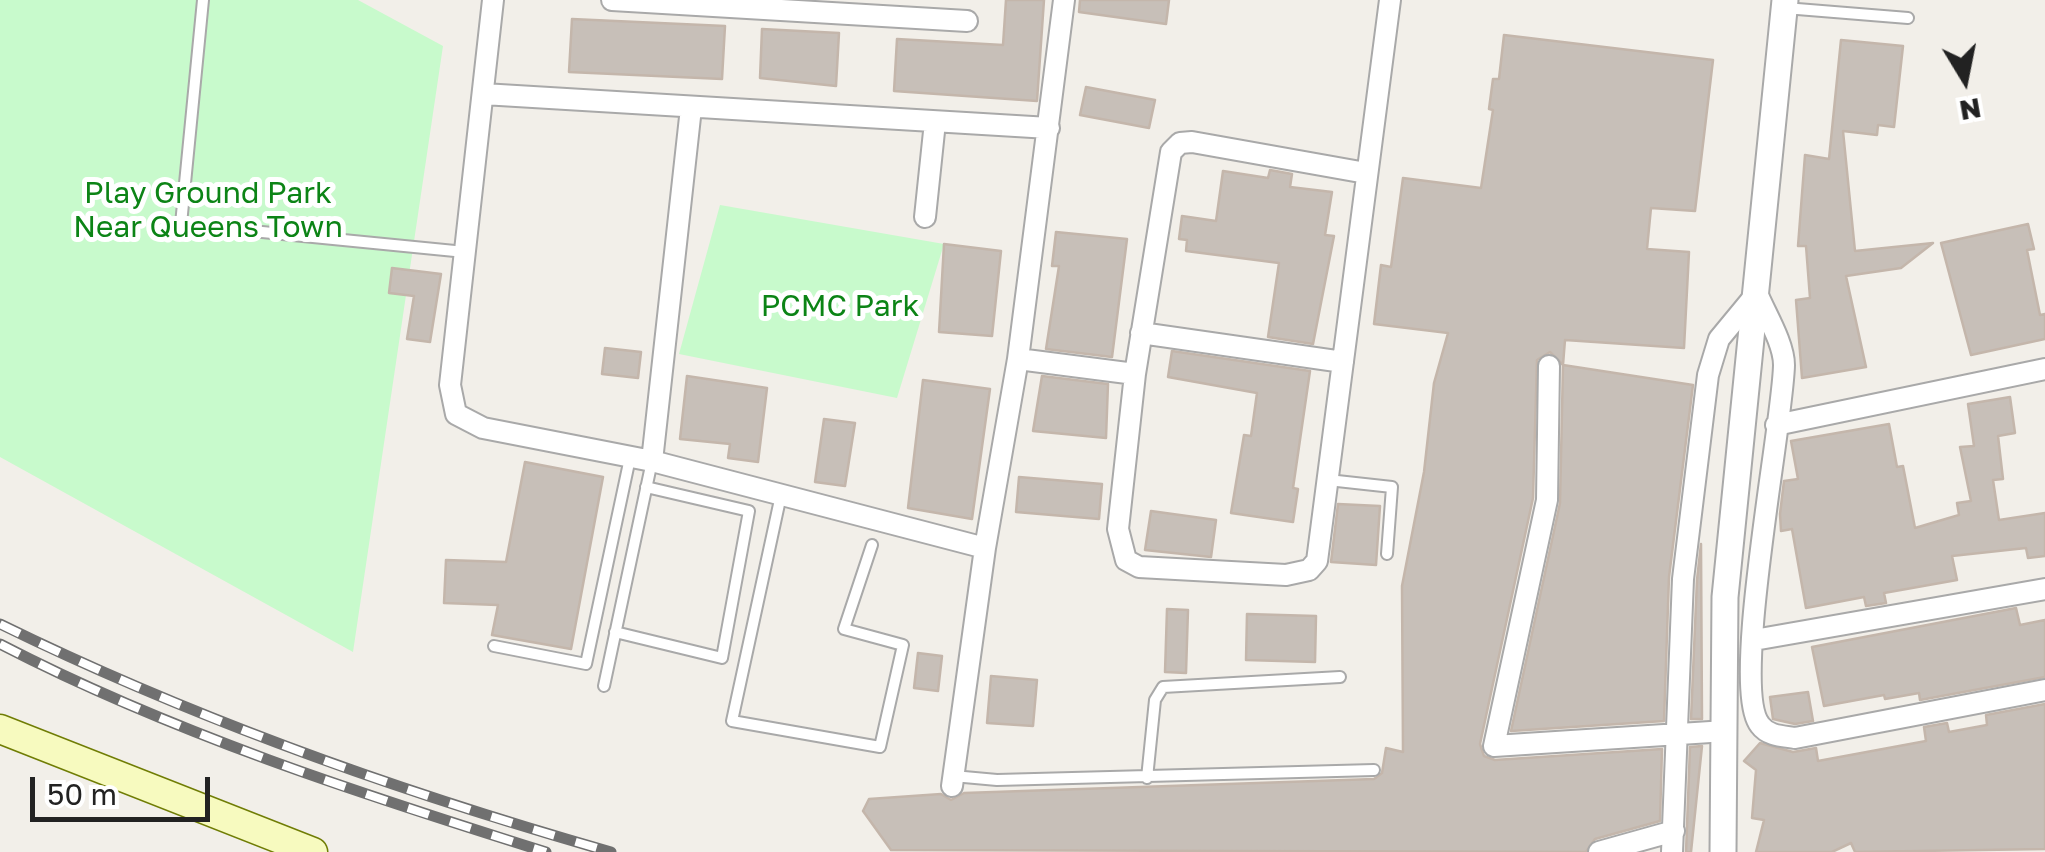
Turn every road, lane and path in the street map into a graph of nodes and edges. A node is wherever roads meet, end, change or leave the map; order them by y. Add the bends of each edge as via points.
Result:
1 (204, 0) edge
2 (493, 0) edge
3 (612, 0) edge
4 (1064, 0) edge
5 (1390, 0) edge
6 (739, 4) edge
7 (1784, 4) edge
8 (874, 8) edge
9 (1908, 18) dead end
10 (967, 21) dead end
11 (483, 94) junction
12 (691, 108) junction
13 (935, 122) junction
14 (1049, 128) junction
15 (1366, 173) junction
16 (926, 217) dead end
17 (465, 252) junction
18 (1756, 293) junction
19 (1141, 333) junction
20 (1018, 359) junction
21 (1343, 362) junction
22 (1549, 366) dead end
23 (2045, 370) edge
24 (1135, 374) junction
25 (1776, 425) junction
26 (630, 457) junction
27 (652, 461) junction
28 (1328, 480) junction
29 (646, 487) junction
30 (781, 495) junction
31 (872, 545) dead end
32 (985, 548) junction
33 (1387, 554) dead end
34 (2045, 588) edge
35 (615, 632) junction
36 (1754, 640) junction
37 (494, 646) dead end
38 (1340, 677) dead end
39 (604, 686) dead end
40 (2045, 690) edge
41 (0, 729) edge
42 (1726, 731) junction
43 (1678, 734) junction
44 (1374, 770) dead end
45 (1146, 778) junction
46 (953, 781) joint
47 (1673, 841) edge
48 (313, 852) edge
49 (1599, 852) edge
50 (1722, 852) edge

1 - 17 lane via 181,224
2 - 11 street
3 - 6 street
4 - 14 street
5 - 15 street
6 - 8 street
7 - 9 lane
7 - 18 street
8 - 10 street
11 - 12 street
11 - 17 street
12 - 13 street
12 - 27 street
13 - 14 street
13 - 16 street
14 - 20 street
15 - 19 street via 1180,143 1168,163
15 - 21 street
17 - 26 street via 450,385 456,414 483,428
18 - 25 street via 1784,361
18 - 42 street via 1724,597
18 - 43 street via 1719,339 1708,375 1682,579
19 - 21 street
19 - 24 street
20 - 24 street
20 - 32 street
21 - 28 street
22 - 43 street via 1547,500 1494,746
23 - 25 street
24 - 28 street via 1118,529 1126,560 1139,567 1300,574 1317,561
25 - 36 street
26 - 27 street
26 - 37 lane via 586,664
27 - 29 lane
27 - 30 street
28 - 33 lane via 1392,486
29 - 35 lane
29 - 35 lane via 749,510 722,658
30 - 31 lane via 732,721 880,747 903,645 844,628
30 - 32 street
32 - 46 street
34 - 36 street
35 - 39 lane
36 - 40 street via 1758,724 1794,738
38 - 45 lane via 1163,686 1155,700
41 - 48 main road
42 - 43 street
42 - 50 street
43 - 47 street
44 - 45 lane
45 - 46 lane
47 - 49 street

